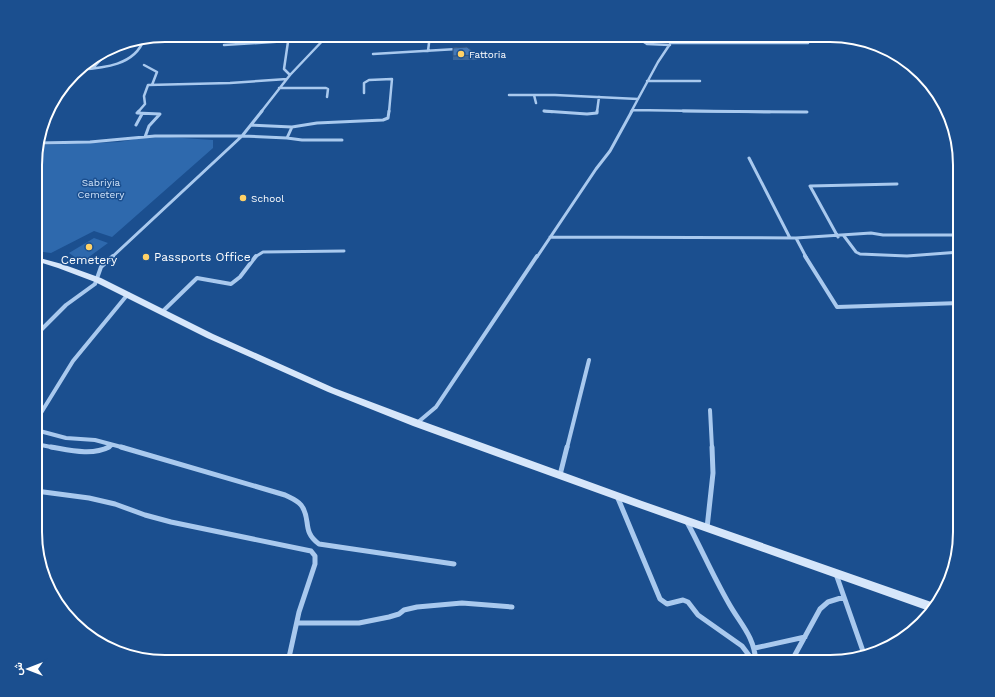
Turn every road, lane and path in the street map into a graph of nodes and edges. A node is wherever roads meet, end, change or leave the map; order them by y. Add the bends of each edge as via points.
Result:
1 (272, 42) edge
2 (288, 42) edge
3 (322, 42) edge
4 (429, 42) edge
5 (645, 42) edge
6 (808, 43) dead end
7 (143, 44) edge
8 (671, 44) junction
9 (224, 45) dead end
10 (460, 49) edge
11 (428, 51) junction
12 (373, 54) dead end
13 (101, 59) edge
14 (144, 65) dead end
15 (93, 68) junction
16 (88, 69) edge
17 (289, 77) junction
18 (647, 81) junction
19 (700, 81) dead end
20 (152, 84) junction
21 (279, 88) junction
22 (364, 94) dead end
23 (534, 94) junction
24 (509, 95) dead end
25 (327, 97) dead end
26 (599, 97) junction
27 (638, 99) junction
28 (536, 102) dead end
29 (632, 110) junction
30 (544, 111) dead end
31 (807, 112) dead end
32 (142, 114) junction
33 (136, 125) dead end
34 (251, 125) junction
35 (292, 127) junction
36 (242, 136) junction
37 (145, 137) junction
38 (287, 138) junction
39 (342, 140) dead end
40 (44, 143) edge
41 (749, 158) dead end
42 (897, 184) dead end
43 (953, 235) edge
44 (844, 236) junction
45 (550, 237) junction
46 (838, 237) junction
47 (790, 238) junction
48 (796, 238) junction
49 (344, 250) dead end
50 (953, 253) edge
51 (42, 261) edge
52 (98, 280) junction
53 (128, 294) junction
54 (953, 303) edge
55 (162, 312) junction
56 (42, 329) edge
57 (589, 360) dead end
58 (710, 410) dead end
59 (42, 411) edge
60 (416, 423) junction
61 (42, 432) edge
62 (112, 444) junction
63 (42, 445) edge
64 (560, 475) junction
65 (42, 492) edge
66 (617, 496) junction
67 (687, 521) junction
68 (707, 528) junction
69 (454, 564) dead end
70 (836, 574) junction
71 (844, 597) junction
72 (929, 606) edge
73 (512, 607) dead end
74 (297, 623) junction
75 (805, 637) junction
76 (755, 648) junction
77 (863, 650) edge
78 (290, 655) edge
79 (750, 655) edge
80 (755, 655) edge
81 (795, 655) edge

1 - 9 street
2 - 17 street via 284,69
3 - 17 street
4 - 11 street
5 - 8 street
6 - 8 street
7 - 15 street via 135,56 118,63
8 - 18 street
10 - 11 street
11 - 12 street
13 - 15 street
14 - 20 street via 157,72
15 - 16 street
17 - 20 street via 210,84
17 - 21 street
18 - 19 street
18 - 27 street
20 - 32 street via 147,86 144,94 146,104 137,113
21 - 25 street via 326,88
21 - 34 street
22 - 35 street via 364,83 368,80 392,79 388,118
23 - 24 street
23 - 26 street
23 - 28 street
26 - 27 street
26 - 30 street via 597,113
27 - 29 street
29 - 31 street
29 - 45 street via 610,151
32 - 33 street
32 - 37 street via 160,114 149,126
34 - 35 street
34 - 36 street
35 - 38 street
36 - 37 street
36 - 38 street
36 - 52 street via 106,263 101,268
37 - 40 street via 98,142
38 - 39 street
41 - 47 street
42 - 46 street via 810,186
43 - 44 street via 872,233
44 - 46 street
44 - 50 street via 860,254 907,256
45 - 47 street
45 - 60 street via 436,407
46 - 48 street
47 - 48 street
48 - 54 street via 837,307
49 - 55 street via 263,252 256,256 238,280 231,284 201,277 194,279
51 - 52 street
52 - 53 street
52 - 56 street via 66,305
53 - 55 street
53 - 59 street via 73,361
55 - 60 street via 331,390
57 - 64 street
58 - 68 street via 713,473
60 - 64 street
61 - 62 street via 66,438
62 - 63 street via 104,450 93,452
62 - 69 street via 285,495 302,506 308,534 319,544
64 - 66 street
65 - 74 street via 89,498 170,522 311,551 315,556 315,564
66 - 67 street
66 - 79 street via 660,599 667,604 682,600 688,602 698,615 742,646
67 - 68 street
67 - 76 street via 728,602 748,631
68 - 70 street
70 - 71 street
70 - 72 street
71 - 75 street via 823,605
71 - 77 street
73 - 74 street via 455,604 410,608 388,617 359,622
74 - 78 street
75 - 76 street
75 - 81 street
76 - 80 street

